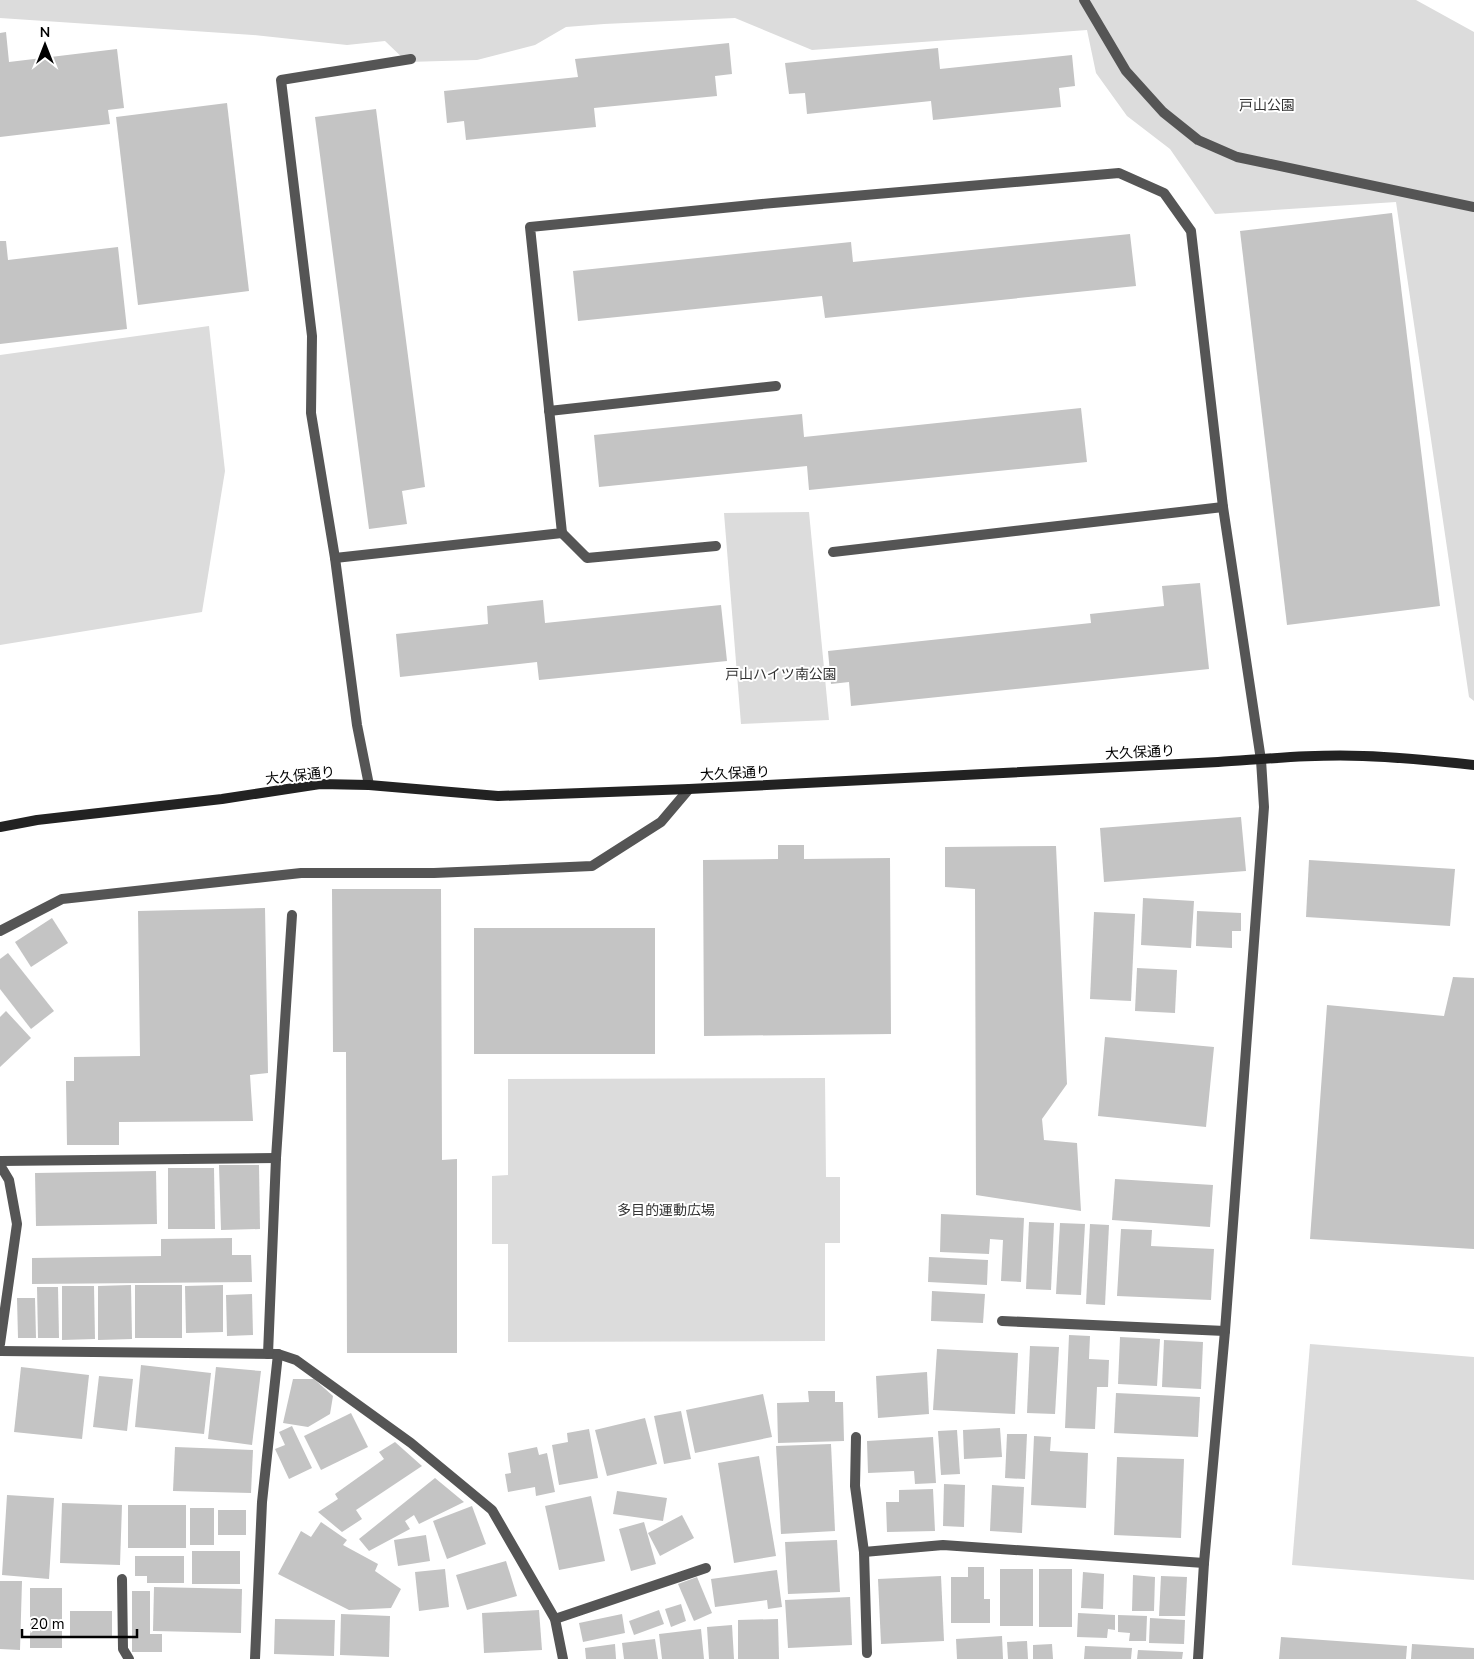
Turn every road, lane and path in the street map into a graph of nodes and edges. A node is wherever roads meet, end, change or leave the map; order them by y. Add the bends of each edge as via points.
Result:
1 (1084, 0) edge
2 (411, 59) dead end
3 (1474, 207) edge
4 (776, 386) dead end
5 (549, 411) junction
6 (1223, 506) junction
7 (562, 533) junction
8 (716, 546) dead end
9 (833, 552) dead end
10 (335, 558) junction
11 (1261, 760) junction
12 (1474, 765) edge
13 (369, 785) junction
14 (689, 789) junction
15 (0, 827) edge
16 (292, 916) dead end
17 (0, 931) edge
18 (276, 1158) junction
19 (0, 1163) edge
20 (1002, 1320) dead end
21 (1225, 1331) junction
22 (0, 1344) edge
23 (0, 1351) edge
24 (273, 1354) junction
25 (856, 1438) dead end
26 (864, 1552) junction
27 (1204, 1563) junction
28 (706, 1568) dead end
29 (122, 1579) dead end
30 (555, 1619) junction
31 (867, 1653) dead end
32 (129, 1659) edge
33 (255, 1659) edge
34 (563, 1659) edge
35 (1198, 1659) edge

1 - 3 street via 1126,71 1163,112 1198,140 1237,157
2 - 10 street via 281,80 312,336 311,413
4 - 5 street
5 - 6 street via 530,227 1119,173 1164,194 1191,231
5 - 7 street
6 - 9 street
6 - 11 street
7 - 8 street via 587,558
7 - 10 street
10 - 13 street via 357,725
11 - 12 main road, 大久保通り via 1298,756 1362,756
11 - 14 main road, 大久保通り
11 - 21 street via 1264,808
13 - 14 main road, 大久保通り via 498,796
13 - 15 main road, 大久保通り via 320,784
14 - 17 street via 661,822 592,866 434,873 301,873 62,900
16 - 18 street
18 - 19 street
18 - 24 street
19 - 22 street via 9,1180 17,1224
20 - 21 street
21 - 27 street
23 - 24 street
24 - 30 street via 296,1360 411,1443 492,1510
24 - 33 street
25 - 26 street via 855,1486
26 - 27 street via 943,1546
26 - 31 street
27 - 35 street
28 - 30 street
29 - 32 street via 123,1649
30 - 34 street

